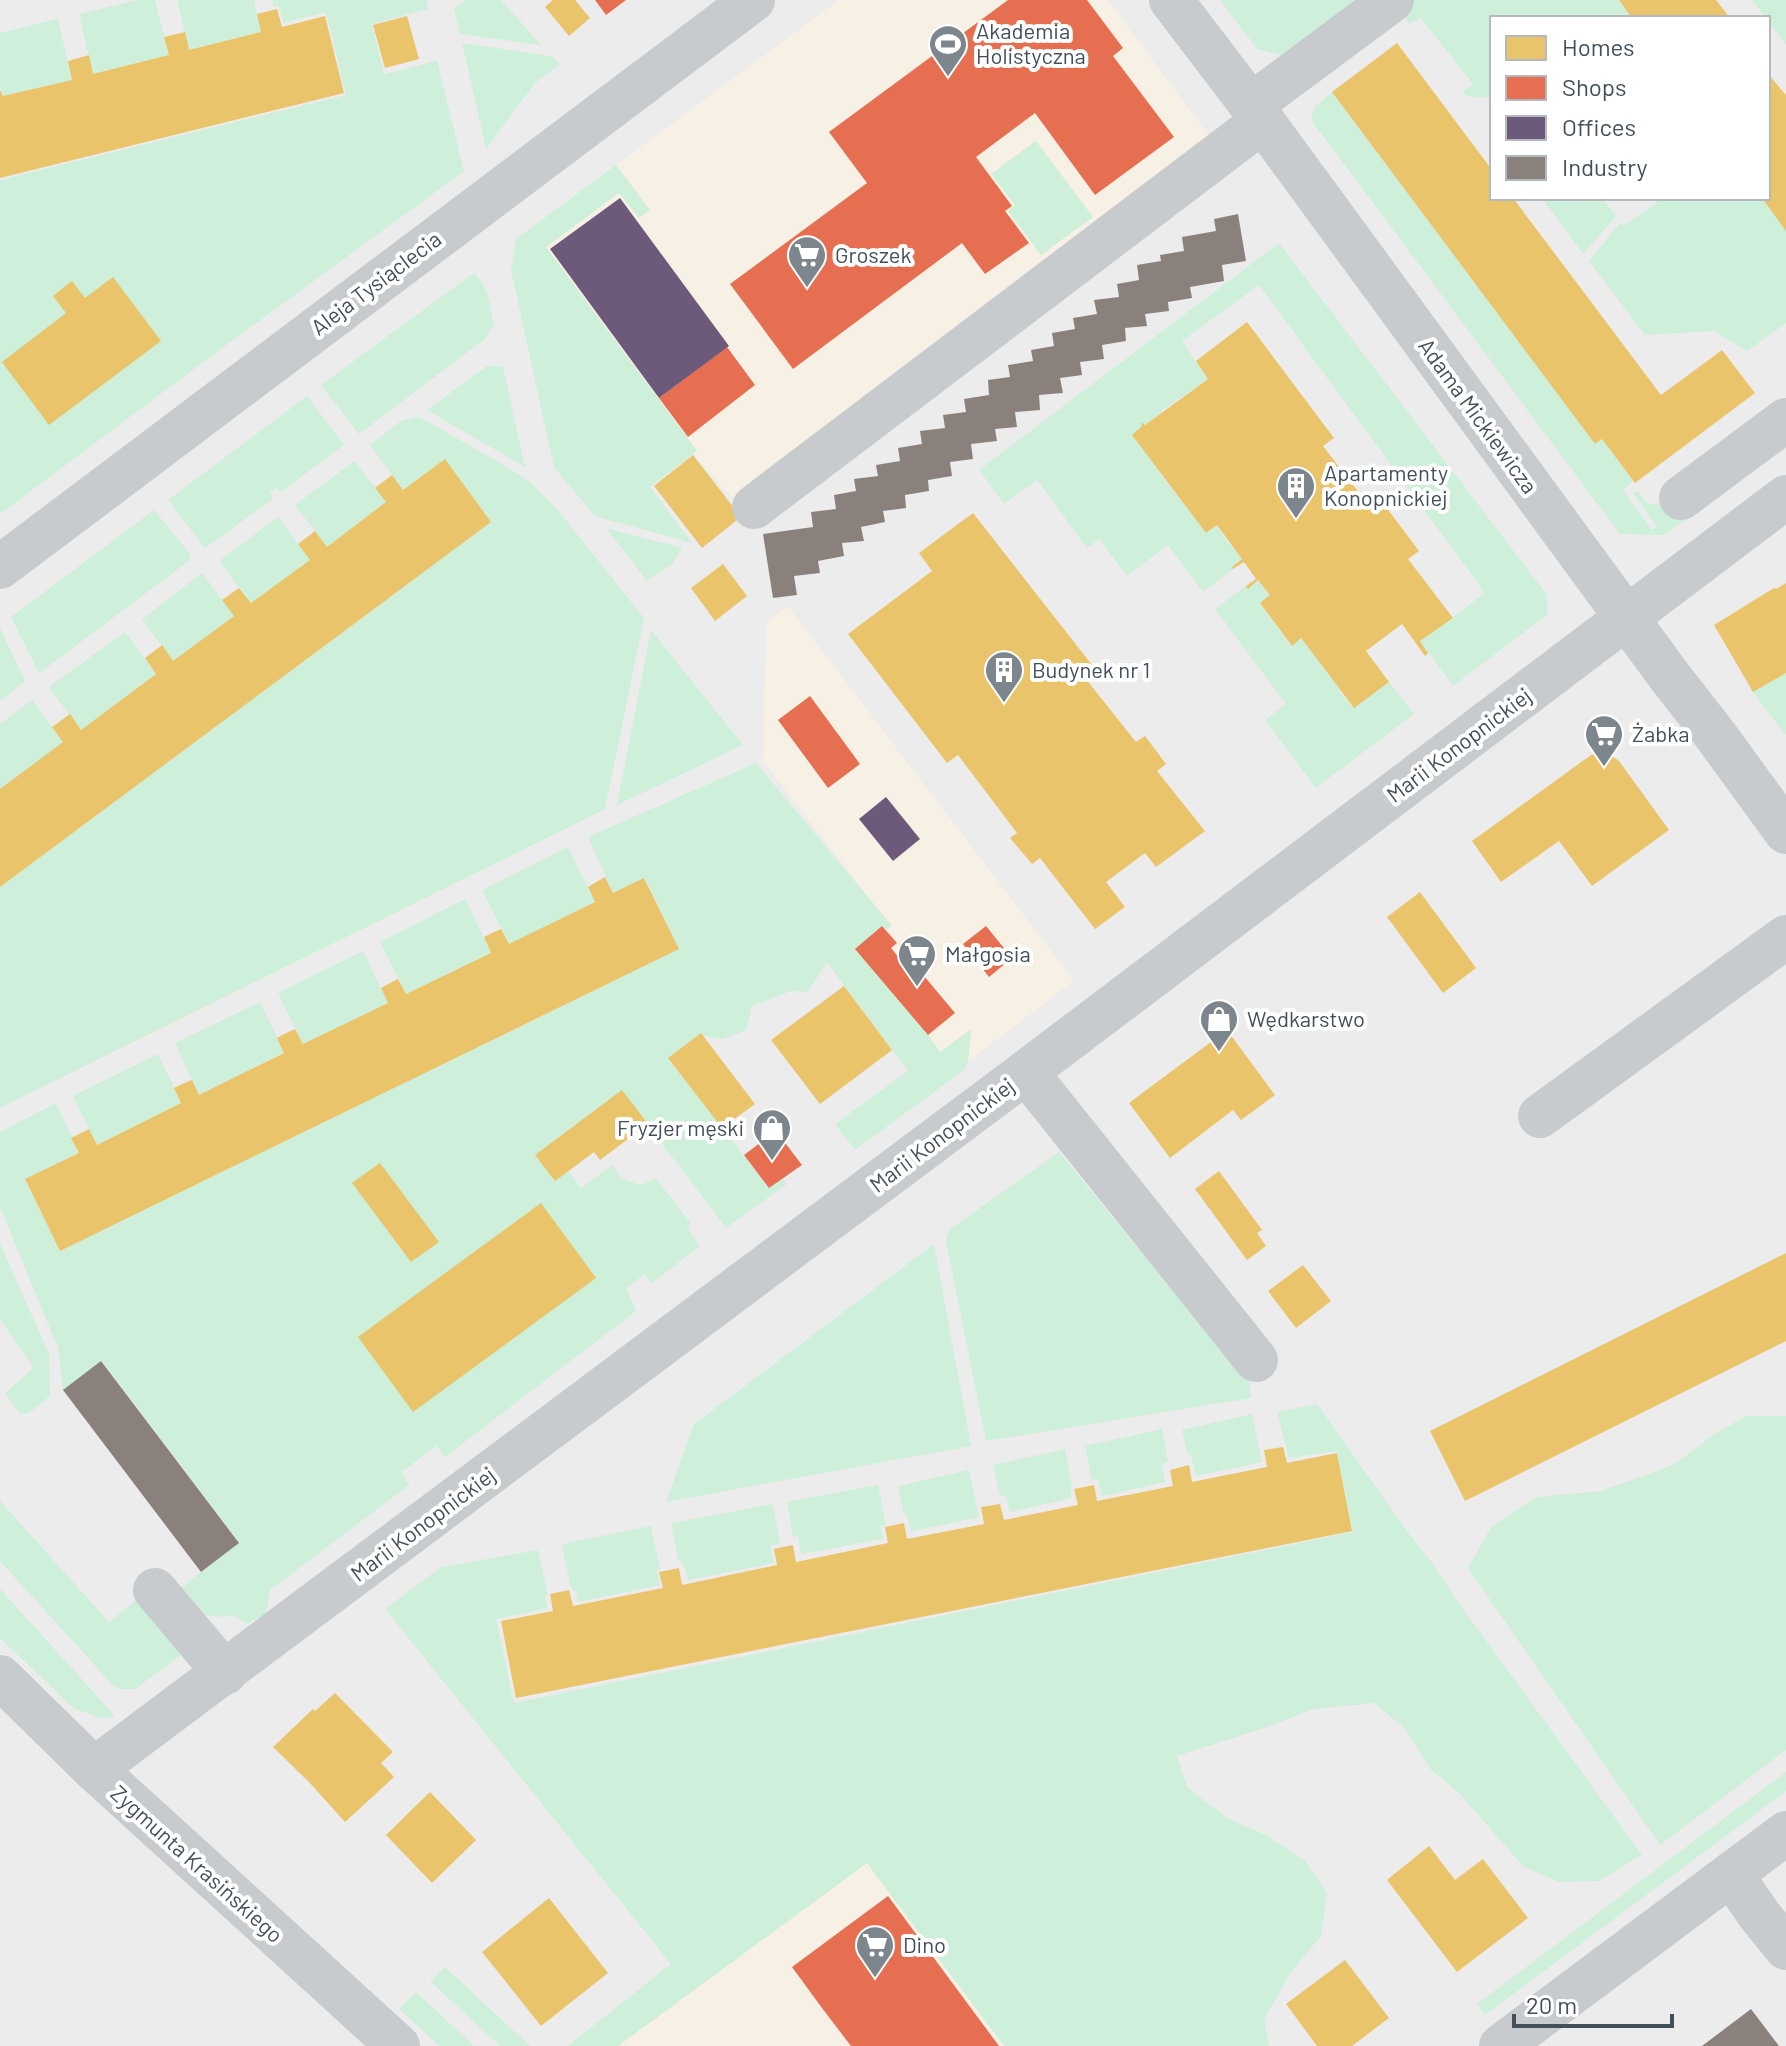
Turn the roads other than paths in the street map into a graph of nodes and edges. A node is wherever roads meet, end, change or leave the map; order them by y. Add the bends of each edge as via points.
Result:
1 (753, 0) edge
2 (1171, 0) edge
3 (1392, 0) edge
4 (1257, 113) junction
5 (1786, 420) edge
6 (1786, 497) edge
7 (1681, 498) dead end
8 (754, 507) dead end
9 (0, 567) edge
10 (1626, 617) junction
11 (1786, 832) edge
12 (1786, 937) edge
13 (1026, 1072) junction
14 (1540, 1116) dead end
15 (1256, 1360) dead end
16 (155, 1590) dead end
17 (225, 1673) junction
18 (0, 1677) edge
19 (94, 1769) junction
20 (1786, 1833) edge
21 (1731, 1874) junction
22 (1786, 1948) edge
23 (398, 2046) edge
24 (1501, 2046) edge

1 - 9 street, Aleja Tysiąclecia
2 - 4 street, Adama Mickiewicza
3 - 4 street
4 - 8 street
4 - 10 street, Adama Mickiewicza
5 - 7 street
6 - 10 street, Marii Konopnickiej
10 - 11 street, Adama Mickiewicza
10 - 13 street, Marii Konopnickiej
12 - 14 street
13 - 15 street
13 - 17 street, Marii Konopnickiej
16 - 17 street
17 - 19 street, Marii Konopnickiej
18 - 19 street, Zygmunta Krasińskiego
19 - 23 street, Zygmunta Krasińskiego
20 - 21 street
21 - 22 street
21 - 24 street

